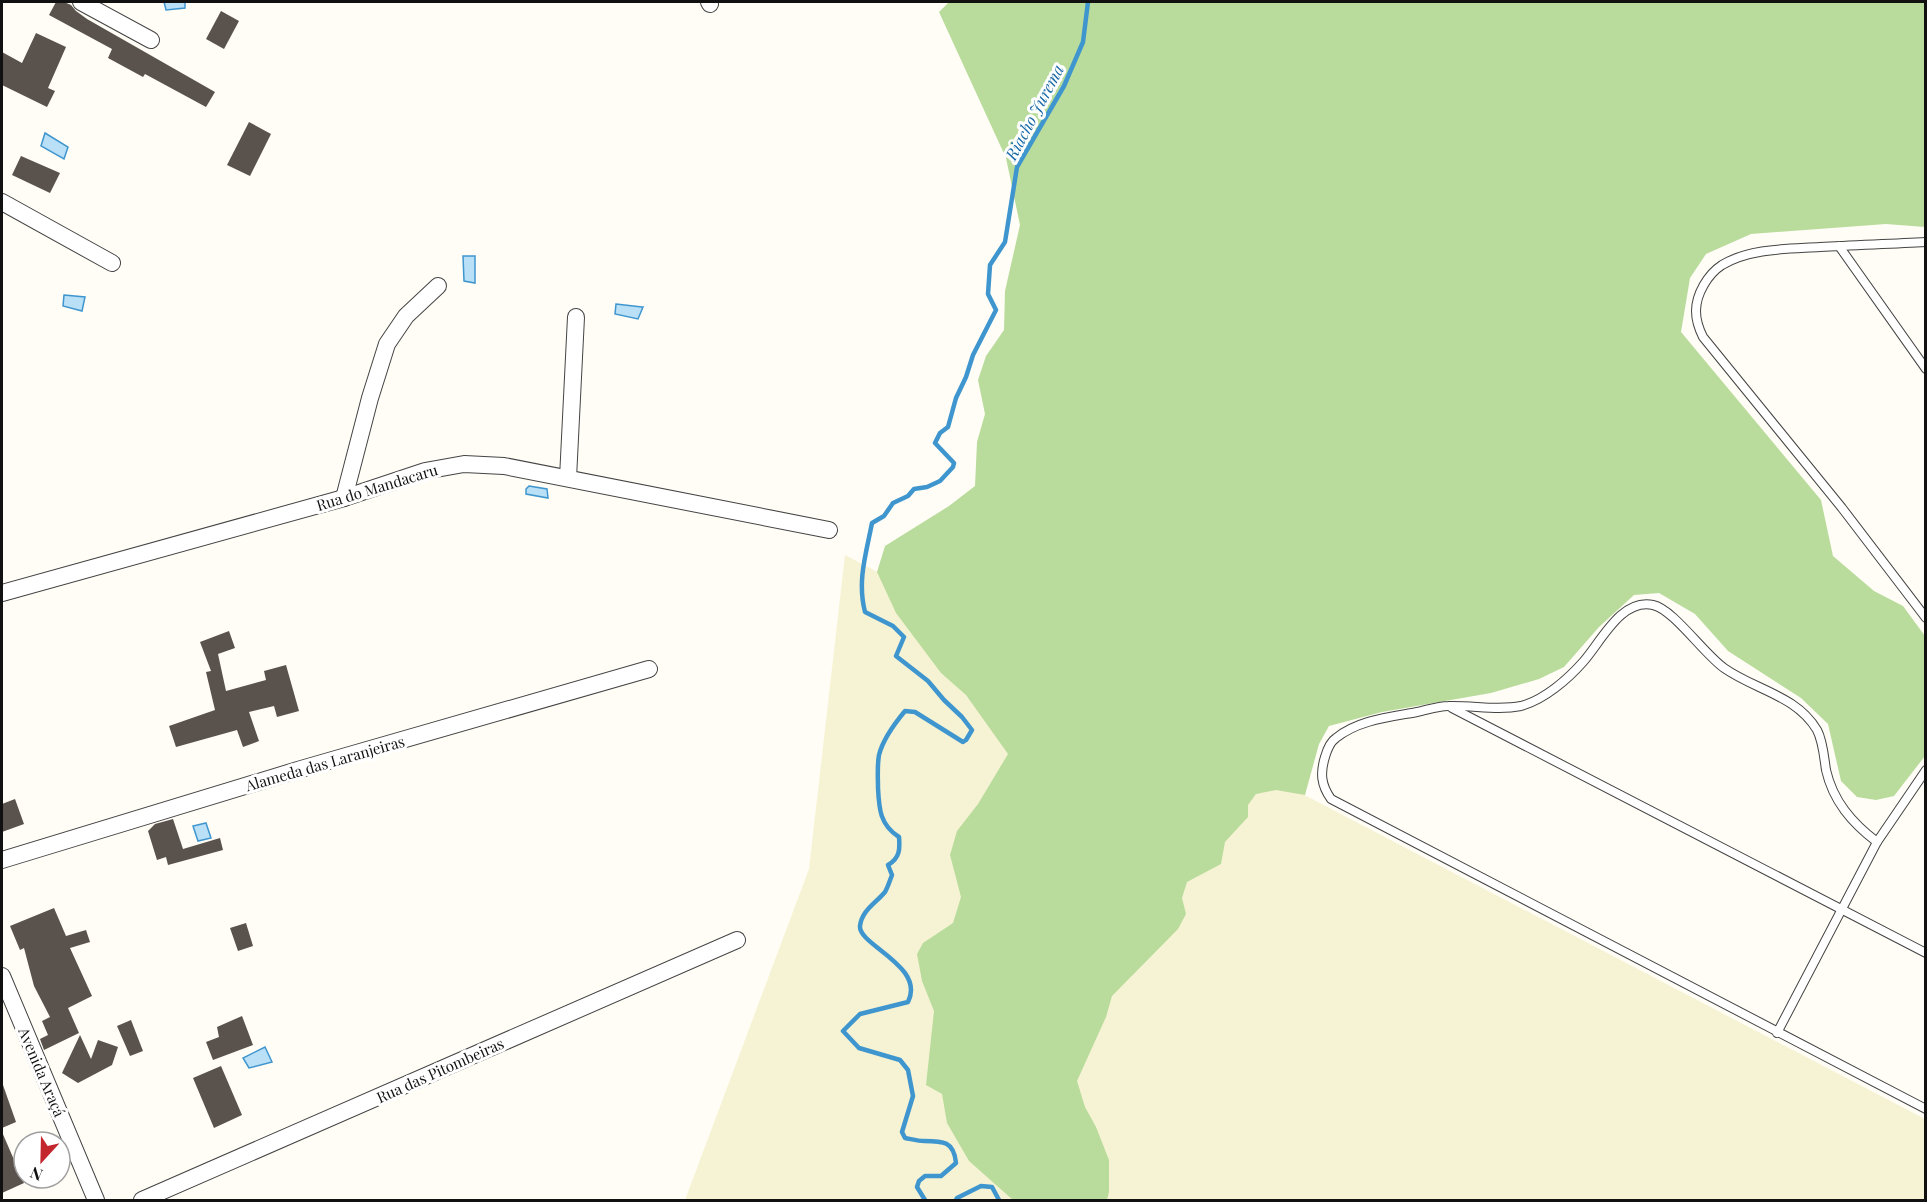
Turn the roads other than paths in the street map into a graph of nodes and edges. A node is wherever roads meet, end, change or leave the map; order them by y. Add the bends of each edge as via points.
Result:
1 (81, 2) edge
2 (151, 40) dead end
3 (2, 202) edge
4 (1926, 242) edge
5 (1839, 246) junction
6 (112, 262) dead end
7 (438, 286) dead end
8 (576, 317) dead end
9 (1926, 369) edge
10 (568, 478) junction
11 (344, 498) junction
12 (829, 530) dead end
13 (2, 593) edge
14 (1926, 618) edge
15 (649, 669) dead end
16 (1448, 705) junction
17 (1926, 770) edge
18 (1916, 786) junction
19 (1926, 791) edge
20 (1877, 842) junction
21 (2, 860) edge
22 (1842, 910) junction
23 (737, 940) dead end
24 (1926, 953) edge
25 (2, 976) edge
26 (1777, 1033) junction
27 (1926, 1109) edge
28 (96, 1200) edge
29 (142, 1200) edge

1 - 2 street
3 - 6 street
4 - 5 lane
5 - 9 lane
5 - 14 lane via 1752,254 1723,264 1710,275 1699,296 1697,322 1702,338 1842,508
7 - 11 street via 406,316 387,344
8 - 10 street
10 - 11 street, Rua do Mandacaru via 504,466 464,464 426,471
10 - 12 street, Rua do Mandacaru
11 - 13 street, Rua do Mandacaru
15 - 21 street, Alameda das Laranjeiras
16 - 20 lane via 1500,708 1537,700 1583,663 1619,617 1635,605 1653,605 1671,614 1725,668 1794,705 1810,720 1818,732 1835,797 1849,817
16 - 22 lane
16 - 26 lane via 1377,720 1333,739 1322,765 1324,789 1331,799
17 - 18 lane
18 - 19 lane
18 - 20 lane
20 - 22 lane
22 - 24 lane
22 - 26 lane
23 - 29 street, Rua das Pitombeiras
25 - 28 street, Avenida Araçá
26 - 27 lane

